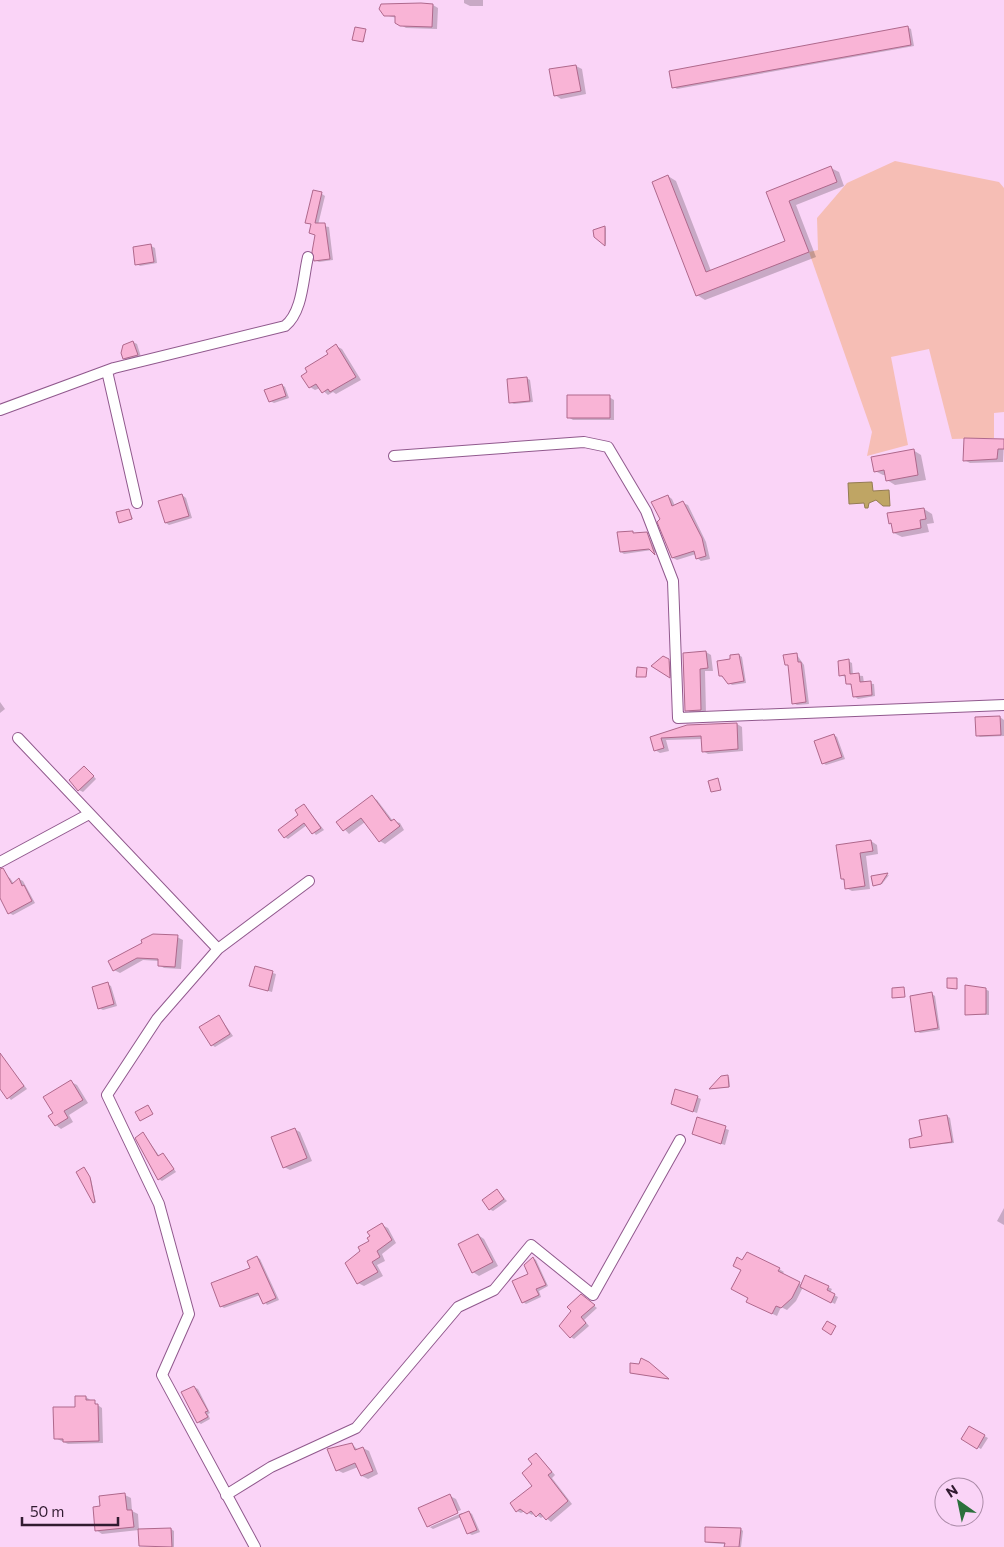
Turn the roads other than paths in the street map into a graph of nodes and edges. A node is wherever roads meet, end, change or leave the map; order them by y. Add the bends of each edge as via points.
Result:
1 (308, 257) dead end
2 (107, 371) junction
3 (0, 410) edge
4 (394, 456) dead end
5 (137, 503) dead end
6 (1004, 705) edge
7 (18, 738) dead end
8 (90, 814) junction
9 (0, 862) edge
10 (309, 881) dead end
11 (218, 949) junction
12 (680, 1140) dead end
13 (226, 1495) junction
14 (255, 1547) edge

1 - 2 street via 298,304 291,321 285,326
2 - 3 street
2 - 5 street
4 - 6 street via 584,442 608,447 646,511 673,581 678,718
7 - 8 street
8 - 9 street
8 - 11 street
10 - 11 street
11 - 13 street via 157,1019 107,1095 159,1204 189,1314 162,1375
12 - 13 street via 593,1295 531,1245 494,1290 458,1307 356,1428 271,1467
13 - 14 street

